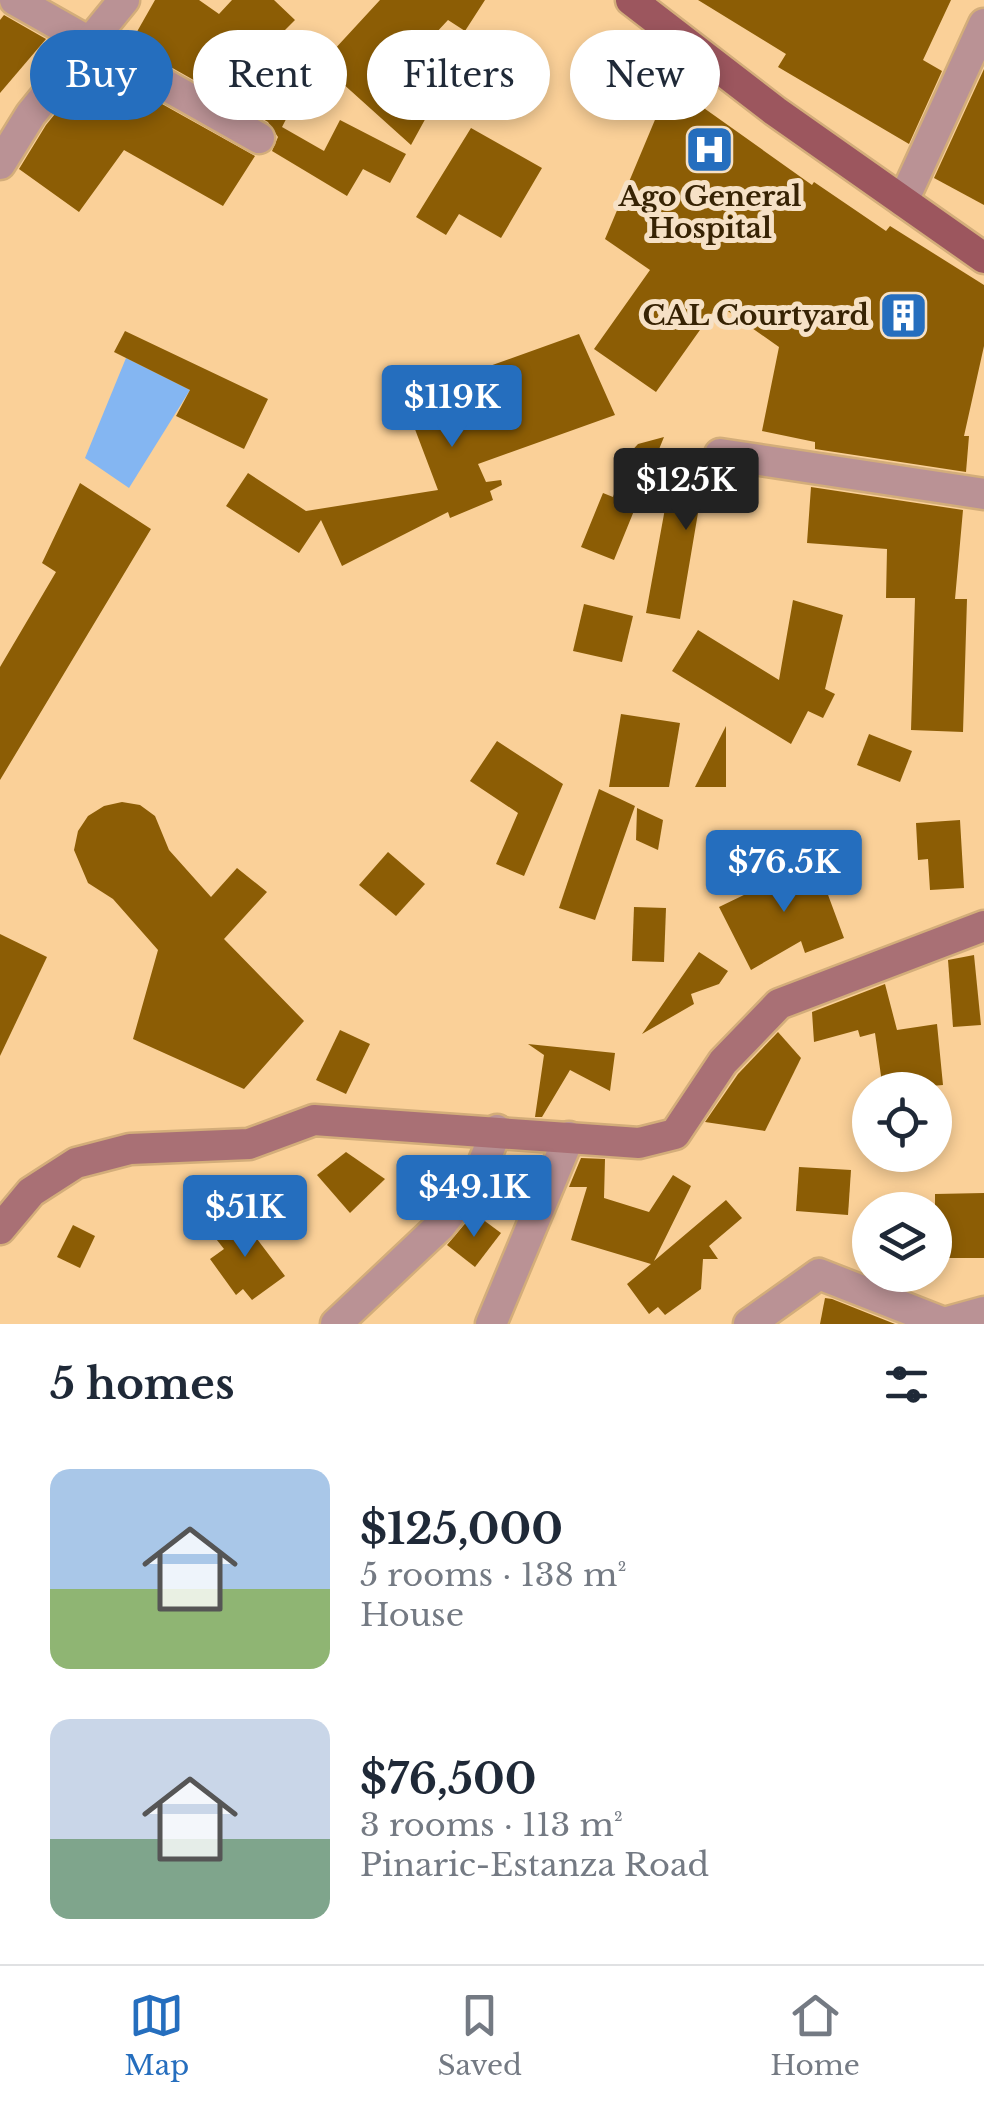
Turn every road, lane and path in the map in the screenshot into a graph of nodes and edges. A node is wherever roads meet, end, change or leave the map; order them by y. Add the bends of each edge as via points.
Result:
1 (15, 0) edge
2 (124, 0) edge
3 (631, 0) edge
4 (984, 24) edge
5 (69, 30) edge
6 (100, 30) edge
7 (173, 89) edge
8 (30, 114) edge
9 (258, 138) dead end
10 (0, 164) edge
11 (908, 205) junction
12 (978, 254) edge
13 (720, 454) dead end
14 (984, 494) edge
15 (984, 926) edge
16 (497, 1130) junction
17 (569, 1137) junction
18 (0, 1229) edge
19 (984, 1312) edge
20 (336, 1324) edge
21 (492, 1324) edge
22 (749, 1324) edge
23 (944, 1324) edge

1 - 5 street
2 - 6 street
3 - 11 main road
4 - 11 street
7 - 9 street
8 - 10 street
11 - 12 main road
13 - 14 street
15 - 17 street via 780,1004 723,1062 675,1134 639,1143
16 - 17 street
16 - 18 street via 314,1120 250,1144 130,1149 76,1163 31,1192
16 - 20 street via 476,1178 440,1226
17 - 21 street
19 - 23 street
22 - 23 street via 819,1274

